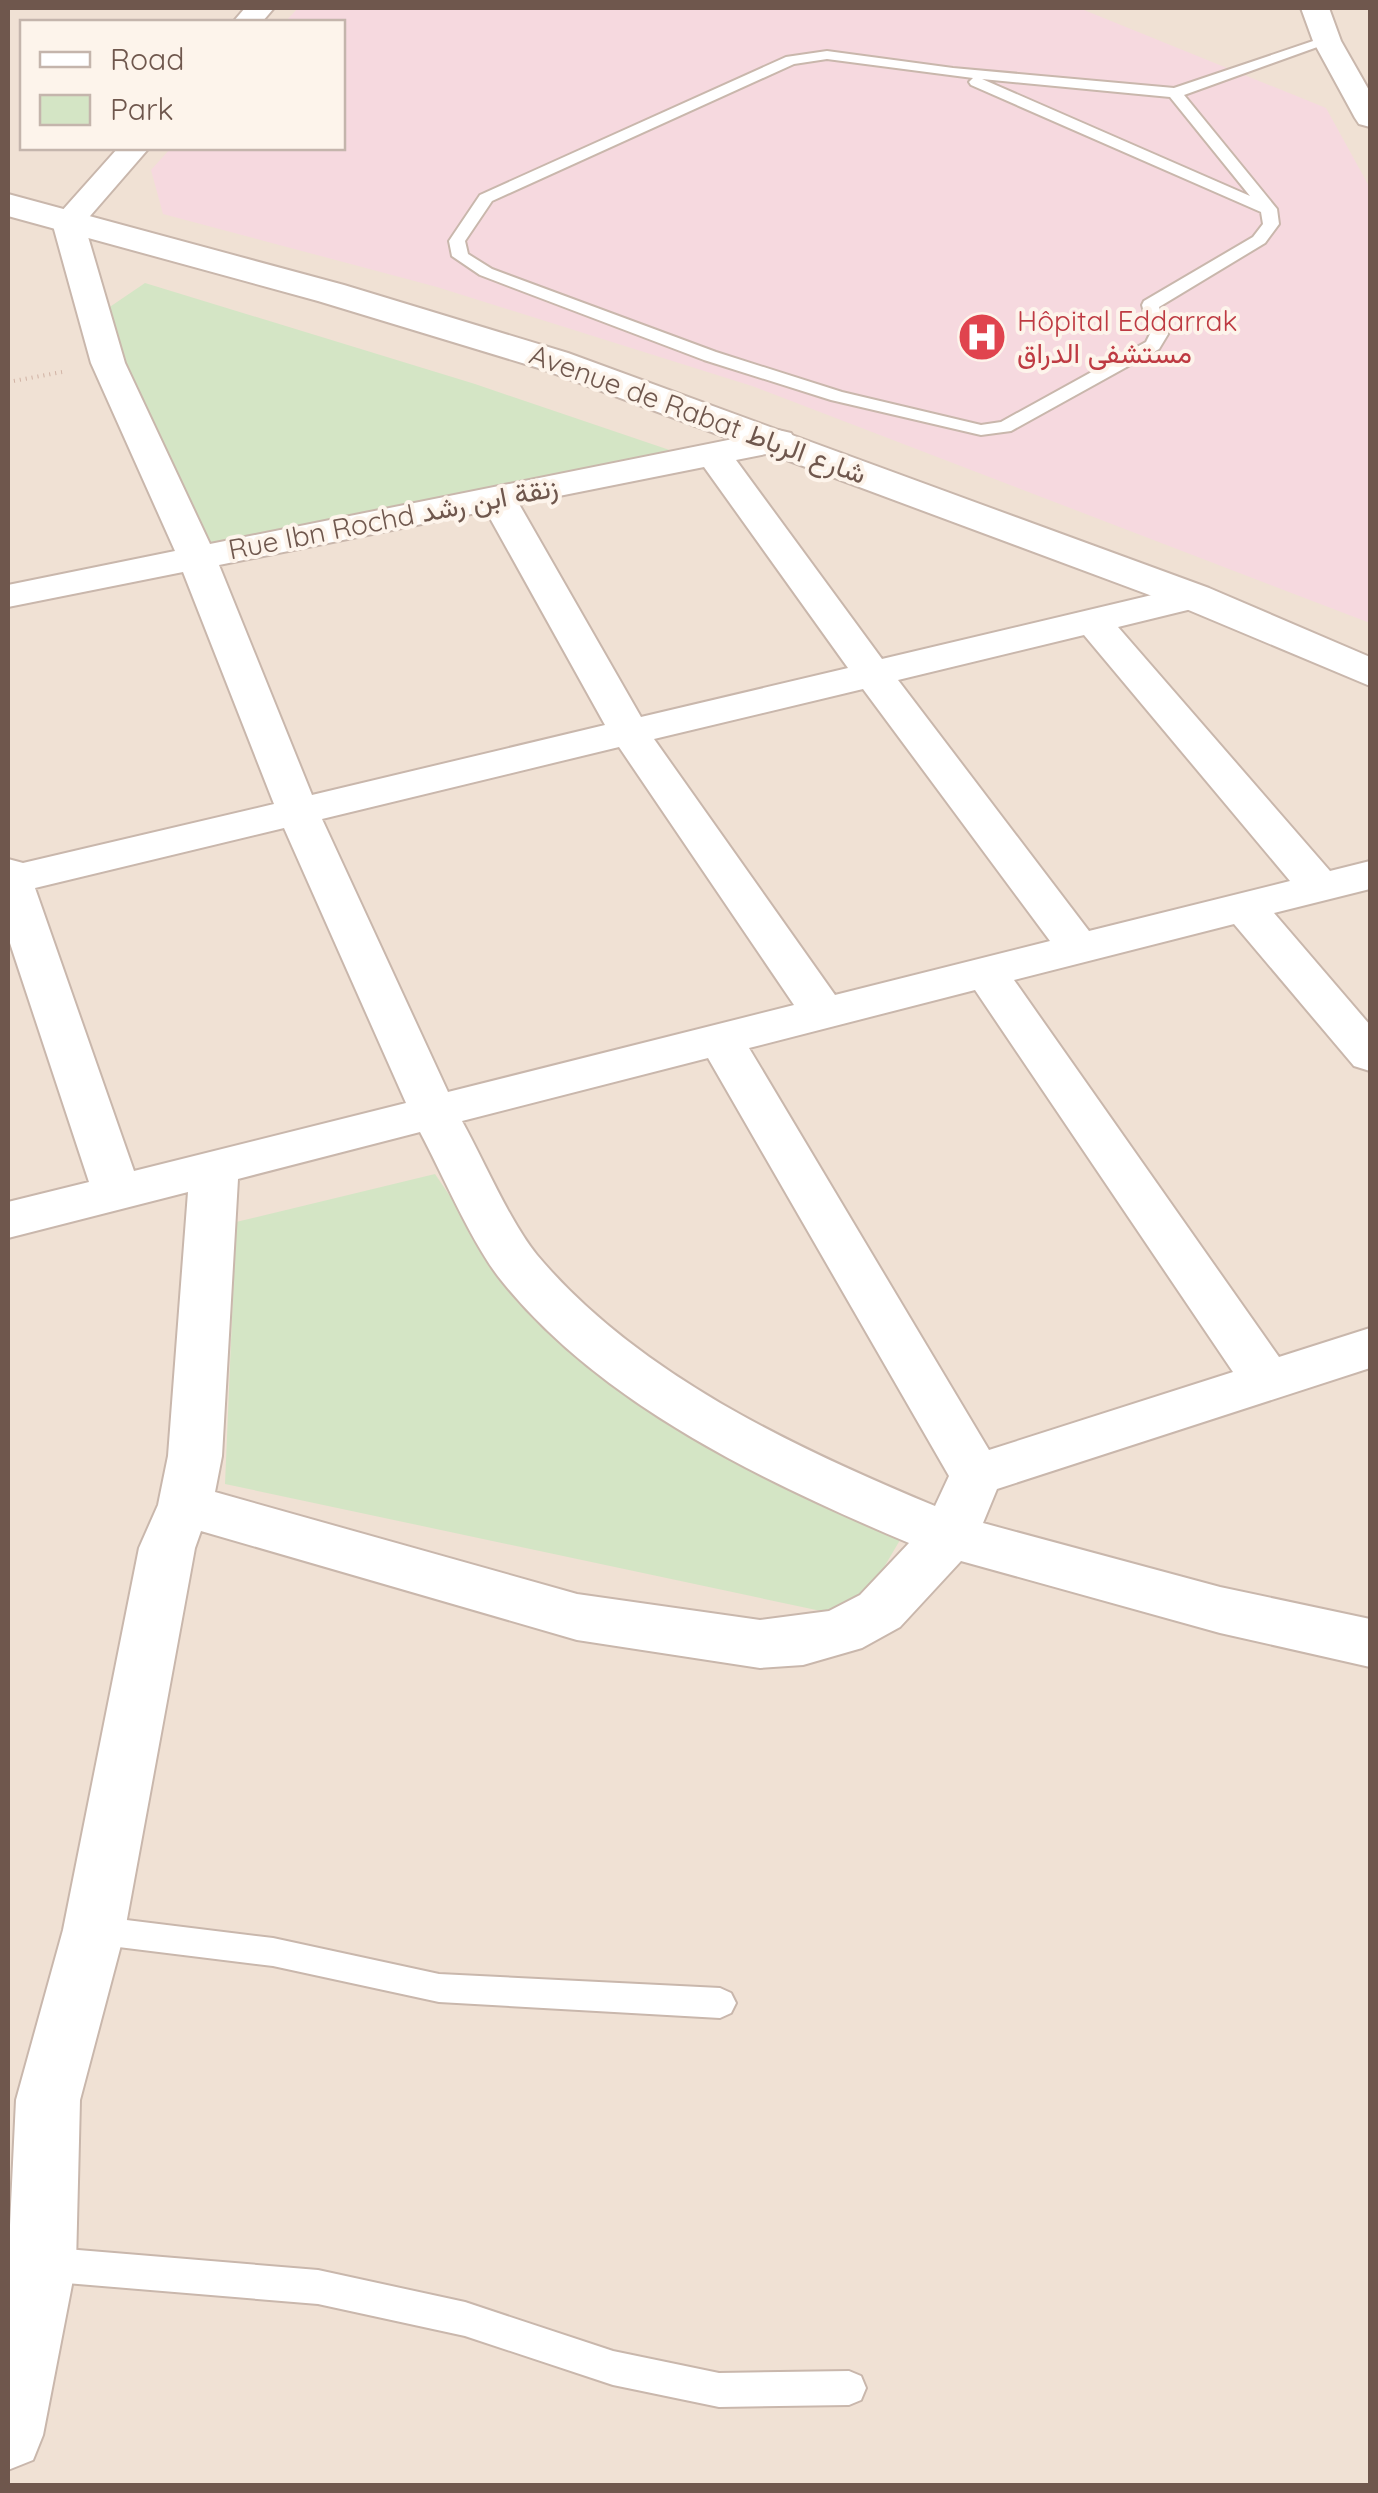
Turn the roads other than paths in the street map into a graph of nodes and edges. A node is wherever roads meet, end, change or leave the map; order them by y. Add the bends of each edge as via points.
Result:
1 (1315, 8) edge
2 (1327, 41) junction
3 (952, 72) junction
4 (1175, 92) junction
5 (1370, 118) edge
6 (132, 150) edge
7 (8, 206) edge
8 (1268, 209) junction
9 (68, 222) junction
10 (778, 441) junction
11 (712, 453) junction
12 (497, 497) junction
13 (197, 558) junction
14 (8, 596) edge
15 (1194, 597) junction
16 (1094, 624) junction
17 (1370, 673) edge
18 (874, 676) junction
19 (630, 734) junction
20 (298, 812) junction
21 (1370, 876) edge
22 (8, 878) edge
23 (1320, 888) junction
24 (1244, 907) junction
25 (1080, 949) junction
26 (986, 973) junction
27 (824, 1014) junction
28 (721, 1040) junction
29 (1370, 1056) edge
30 (434, 1113) junction
31 (214, 1168) junction
32 (117, 1192) junction
33 (8, 1220) edge
34 (1370, 1348) edge
35 (1268, 1380) junction
36 (976, 1475) junction
37 (185, 1505) junction
38 (950, 1536) junction
39 (1370, 1612) edge
40 (1313, 1632) junction
41 (1370, 1642) edge
42 (94, 1930) junction
43 (720, 2003) dead end
44 (28, 2108) edge
45 (42, 2264) junction
46 (849, 2388) dead end
47 (8, 2435) edge

1 - 2 street
2 - 4 lane
2 - 5 street
3 - 4 lane
3 - 8 lane
3 - 8 lane via 827,55 791,60 486,198 456,241 460,256 486,272 710,356 837,396 982,430 1019,421 1153,345 1158,334 1150,305 1260,240 1271,224
4 - 8 lane
6 - 9 street
7 - 9 street, Avenue de Rabat شارع الرباط
9 - 10 street, Avenue de Rabat شارع الرباط via 438,324
9 - 13 street via 108,364
10 - 11 street, Rue Ibn Rochd زنقة ابن رشد
10 - 15 street, Avenue de Rabat شارع الرباط
11 - 12 street, Rue Ibn Rochd زنقة ابن رشد
11 - 18 street
12 - 13 street, Rue Ibn Rochd زنقة ابن رشد
12 - 19 street
13 - 14 street, Rue Ibn Rochd زنقة ابن رشد
13 - 20 street
15 - 16 street
15 - 17 street, Avenue de Rabat شارع الرباط
16 - 18 street
16 - 23 street
18 - 19 street
18 - 25 street
19 - 20 street
19 - 27 street
20 - 22 street
20 - 30 street
21 - 23 street
22 - 32 street
23 - 24 street
24 - 25 street
24 - 29 street
25 - 26 street
26 - 27 street
26 - 35 street
27 - 28 street
28 - 30 street
28 - 36 street
30 - 31 street
30 - 38 street via 516,1264 558,1312 727,1434
31 - 32 street
31 - 37 street via 195,1456
32 - 33 street
34 - 35 street
35 - 36 street
36 - 38 street
37 - 38 street via 577,1617 760,1644 842,1630 880,1611
37 - 42 street via 167,1548
38 - 40 street
39 - 40 street
40 - 41 street
42 - 43 lane via 273,1952 439,1988
42 - 44 street
44 - 45 street
45 - 46 lane via 318,2287 465,2319 614,2368 719,2390
45 - 47 street

